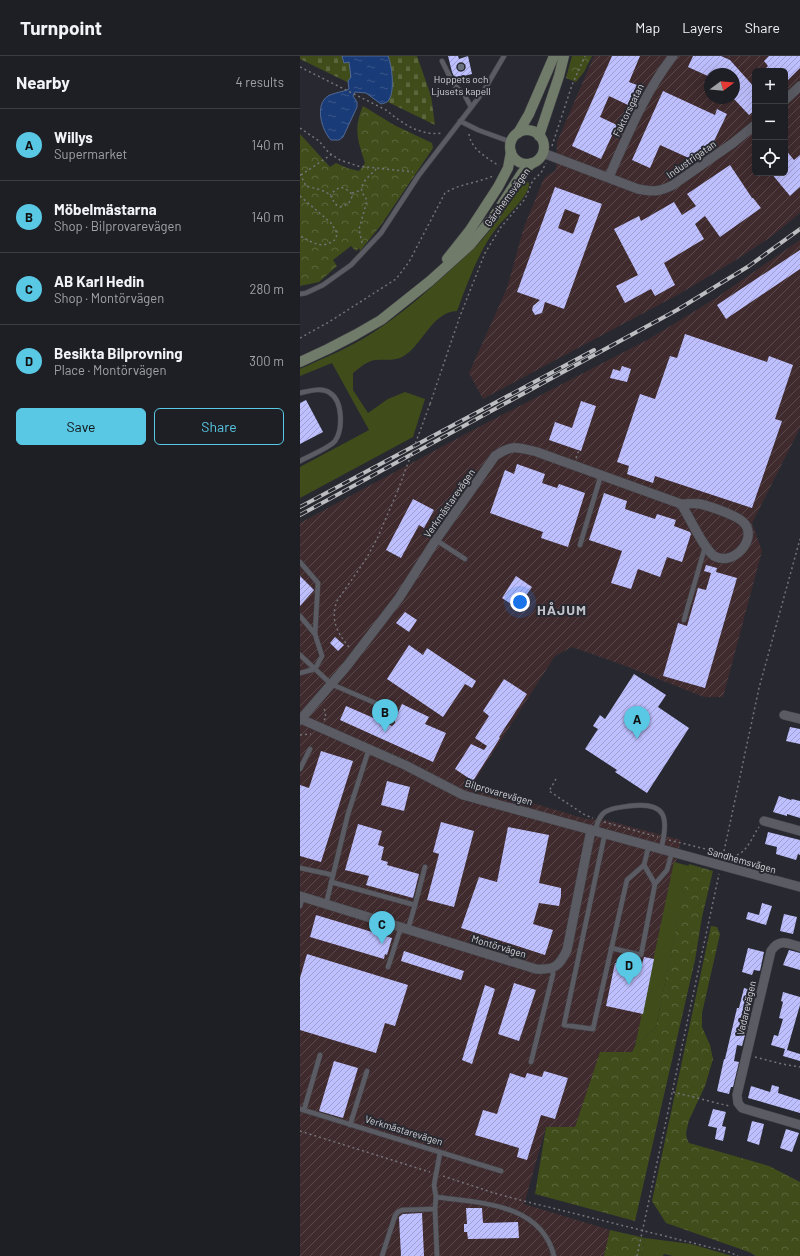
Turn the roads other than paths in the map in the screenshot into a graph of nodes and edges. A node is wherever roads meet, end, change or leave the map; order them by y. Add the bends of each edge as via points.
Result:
1 (504, 56) edge
2 (554, 56) edge
3 (564, 56) edge
4 (673, 56) edge
5 (442, 61) dead end
6 (800, 86) edge
7 (788, 97) edge
8 (471, 107) junction
9 (460, 121) junction
10 (752, 127) edge
11 (518, 133) junction
12 (539, 136) junction
13 (511, 142) junction
14 (511, 152) junction
15 (546, 155) junction
16 (532, 163) junction
17 (608, 177) junction
18 (430, 281) junction
19 (300, 294) edge
20 (300, 362) edge
21 (300, 393) edge
22 (300, 461) edge
23 (601, 475) junction
24 (681, 504) junction
25 (436, 540) junction
26 (580, 545) dead end
27 (705, 546) junction
28 (465, 559) dead end
29 (300, 562) edge
30 (300, 616) edge
31 (684, 620) dead end
32 (316, 634) junction
33 (300, 655) edge
34 (315, 669) junction
35 (300, 673) edge
36 (331, 684) junction
37 (784, 715) dead end
38 (300, 719) edge
39 (800, 719) edge
40 (392, 721) dead end
41 (310, 749) dead end
42 (369, 749) junction
43 (300, 769) edge
44 (764, 821) road end
45 (593, 830) junction
46 (800, 831) edge
47 (605, 833) junction
48 (649, 845) junction
49 (662, 849) junction
50 (675, 853) junction
51 (644, 865) junction
52 (425, 867) dead end
53 (300, 868) edge
54 (333, 875) junction
55 (331, 882) junction
56 (656, 884) junction
57 (800, 887) edge
58 (301, 899) edge
59 (326, 904) junction
60 (414, 905) junction
61 (405, 928) junction
62 (800, 947) edge
63 (611, 948) junction
64 (388, 968) dead end
65 (553, 968) junction
66 (320, 1055) dead end
67 (531, 1062) dead end
68 (367, 1071) dead end
69 (302, 1110) edge
70 (350, 1125) junction
71 (800, 1125) edge
72 (440, 1153) junction
73 (501, 1171) dead end
74 (436, 1197) junction
75 (435, 1209) junction
76 (382, 1256) edge
77 (437, 1256) edge
78 (554, 1256) edge

1 - 8 lane
2 - 11 main road
3 - 12 main road
4 - 17 street, Faktorsgatan via 652,86
5 - 8 lane via 454,85 464,94
6 - 7 street
8 - 9 lane
9 - 13 lane
9 - 19 lane via 419,175 381,233 351,265 323,285
10 - 17 street, Industrigatan via 663,190 654,192 638,189
11 - 12 main road via 534,132
11 - 13 main road
12 - 15 main road
13 - 14 main road
14 - 16 main road via 519,162
14 - 18 main road, Gärdhemsvägen via 508,168 478,218
15 - 16 main road
15 - 17 street, Industrigatan
16 - 18 main road, Gärdhemsvägen via 470,245
18 - 20 main road, Gärdhemsvägen via 381,320 355,336
21 - 22 lane via 312,390 330,392 340,409 341,420 340,433 334,443
23 - 24 street, Verkmästarevägen
23 - 25 street, Verkmästarevägen via 537,452 518,448 506,449 495,456
23 - 26 lane
24 - 27 street, Verkmästarevägen
24 - 27 street, Verkmästarevägen via 700,504 737,517 746,524 748,536 744,548 737,554 726,558 715,556
25 - 28 lane
25 - 36 street, Verkmästarevägen via 399,598
27 - 31 lane
29 - 32 lane via 318,583
30 - 32 lane
32 - 34 lane via 322,656
33 - 34 lane
34 - 35 lane
34 - 36 lane
36 - 38 street, Verkmästarevägen
36 - 40 lane via 380,706 376,714
37 - 39 street
38 - 42 street, Bilprovarevägen
41 - 43 lane
42 - 45 street, Bilprovarevägen via 463,795
42 - 54 lane via 348,814
44 - 46 street
45 - 47 street, Bilprovarevägen
45 - 49 lane via 605,812 636,805 651,806 661,811 666,822
45 - 65 street via 567,950 562,961
47 - 48 street, Bilprovarevägen
47 - 63 lane via 564,1025 593,1029
48 - 49 street, Bilprovarevägen
48 - 51 lane
49 - 50 street, Bilprovarevägen
50 - 56 lane via 667,870
50 - 57 street, Sandhemsvägen
51 - 56 lane
51 - 63 lane via 627,880
52 - 60 lane
53 - 54 lane
54 - 55 lane
55 - 59 lane
55 - 60 lane
56 - 63 lane via 641,955
58 - 59 street, Montörvägen
59 - 61 street, Montörvägen
60 - 61 lane
61 - 64 lane
61 - 65 street, Montörvägen via 536,969
62 - 71 street, Vadarevägen via 784,942 774,946 771,951 737,1095 738,1104 742,1108
65 - 67 lane
66 - 69 lane
68 - 70 lane
69 - 70 lane, Verkmästarevägen
70 - 72 lane, Verkmästarevägen
72 - 73 lane, Verkmästarevägen
72 - 74 lane via 434,1185
74 - 75 lane
74 - 78 lane via 501,1207 529,1218 541,1229 552,1246
75 - 76 lane via 398,1212
75 - 77 lane

